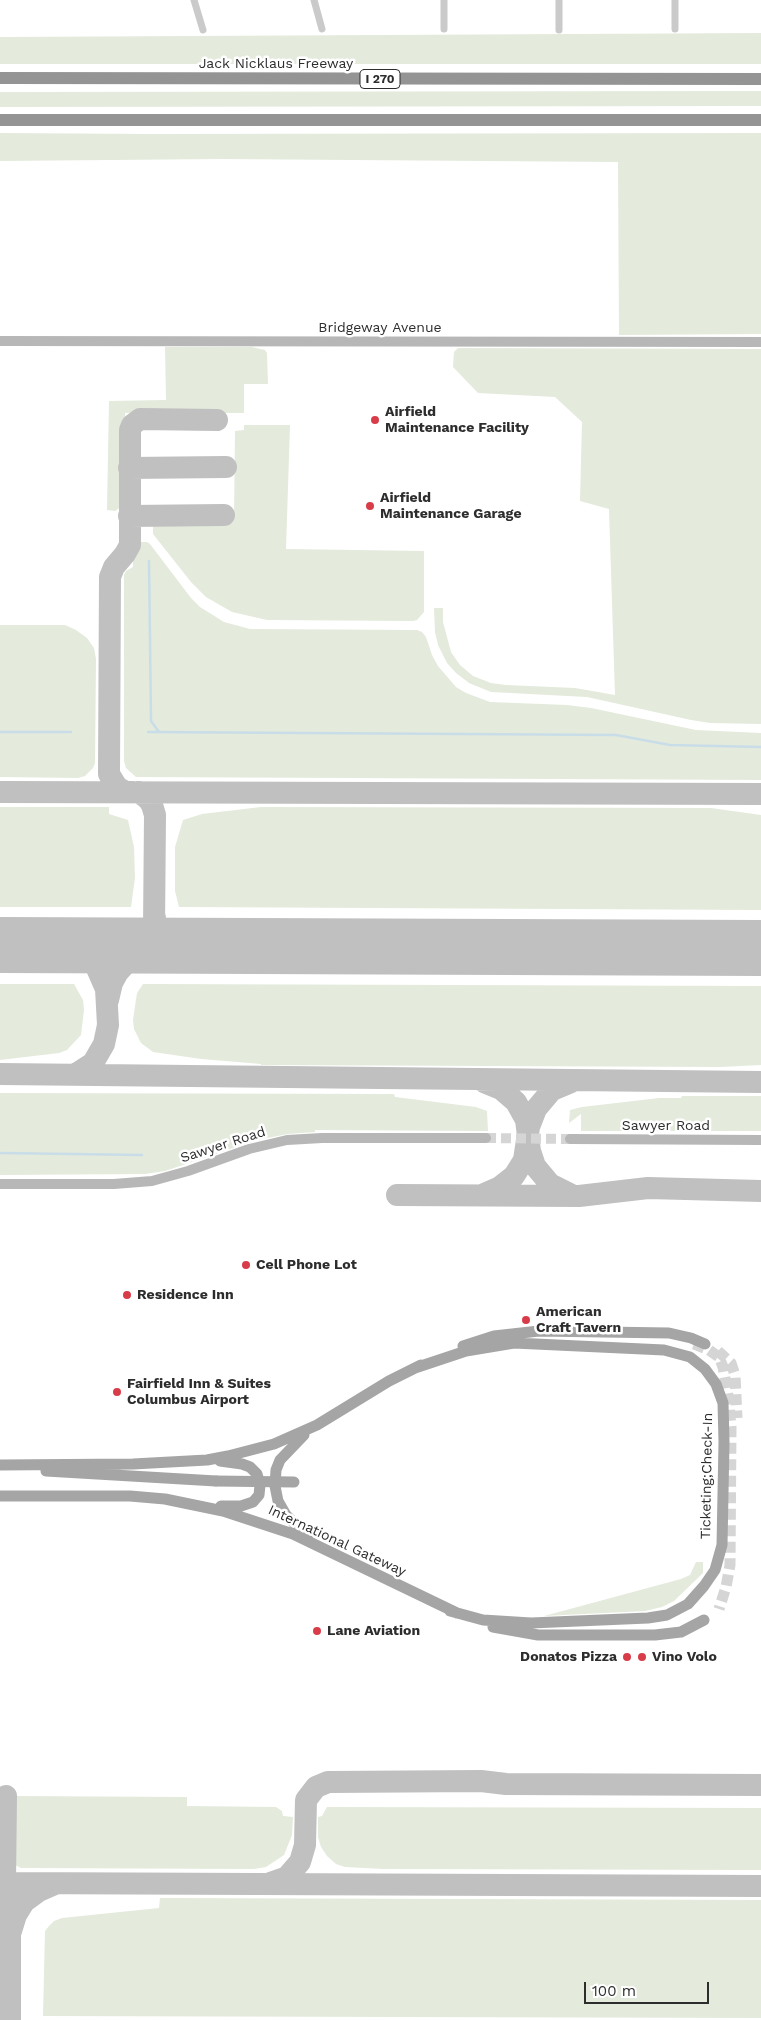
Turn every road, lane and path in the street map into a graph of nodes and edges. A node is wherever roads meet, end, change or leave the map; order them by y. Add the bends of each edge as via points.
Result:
1 (194, 0) edge
2 (314, 0) edge
3 (444, 0) edge
4 (560, 0) edge
5 (675, 0) edge
6 (322, 29) dead end
7 (444, 29) dead end
8 (203, 30) dead end
9 (560, 30) dead end
10 (675, 30) dead end
11 (0, 78) edge
12 (761, 79) edge
13 (0, 120) edge
14 (761, 120) edge
15 (0, 341) edge
16 (761, 342) edge
17 (486, 1138) tunnel mouth
18 (570, 1139) tunnel mouth
19 (761, 1140) edge
20 (0, 1184) edge
21 (705, 1344) tunnel mouth
22 (415, 1368) junction
23 (317, 1425) junction
24 (207, 1460) junction
25 (0, 1465) edge
26 (294, 1482) dead end
27 (0, 1496) edge
28 (165, 1499) junction
29 (321, 1547) junction
30 (450, 1610) junction
31 (704, 1620) dead end

1 - 8 street
2 - 6 street
3 - 7 street
4 - 9 street
5 - 10 street
11 - 12 highway, Jack Nicklaus Freeway / I 270
13 - 14 highway
15 - 16 street, Bridgeway Avenue
17 - 20 street, Sawyer Road via 288,1140 152,1180 114,1184
18 - 19 street, Sawyer Road
21 - 22 main road via 684,1336 661,1333 539,1331 478,1340
22 - 23 main road
22 - 30 main road, Ticketing;Check-In via 466,1351 502,1344 674,1351 690,1357 705,1369 721,1395 724,1418 722,1545 715,1570 688,1604 667,1615 648,1618 517,1623 483,1620
23 - 24 main road via 274,1444
23 - 29 main road via 301,1436 283,1456 276,1470 275,1486 278,1501 289,1519
24 - 25 main road
24 - 28 main road via 250,1467 260,1481 256,1499 236,1506
25 - 26 main road, bridge via 70,1474
27 - 28 main road, International Gateway
28 - 29 main road, International Gateway via 250,1519
29 - 30 main road, International Gateway
30 - 31 main road via 492,1627 538,1635 668,1634 687,1630

